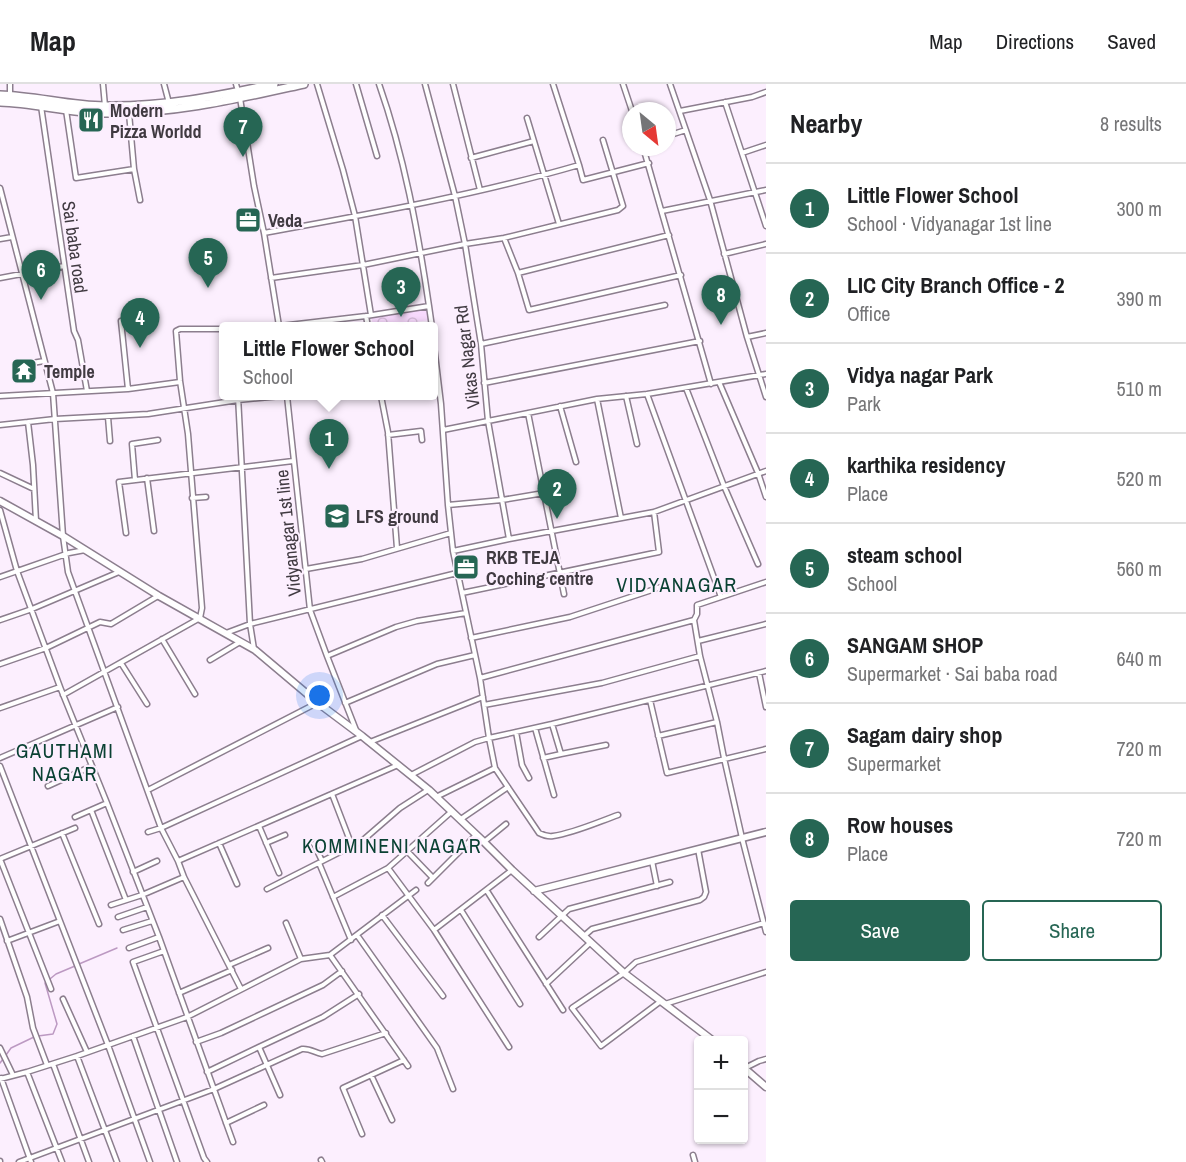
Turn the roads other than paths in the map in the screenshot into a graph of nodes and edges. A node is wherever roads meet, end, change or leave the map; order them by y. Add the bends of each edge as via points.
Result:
1 (10, 84) edge
2 (103, 84) edge
3 (164, 84) edge
4 (274, 84) edge
5 (304, 84) edge
6 (317, 84) edge
7 (356, 84) edge
8 (379, 84) edge
9 (425, 84) edge
10 (453, 84) edge
11 (553, 84) edge
12 (623, 84) edge
13 (670, 84) edge
14 (238, 91) edge
15 (766, 92) edge
16 (0, 95) edge
17 (10, 95) junction
18 (0, 102) edge
19 (629, 102) edge
20 (725, 102) junction
21 (169, 103) junction
22 (41, 106) junction
23 (105, 106) junction
24 (66, 110) junction
25 (680, 111) junction
26 (129, 113) junction
27 (527, 118) dead end
28 (686, 130) junction
29 (676, 133) edge
30 (603, 140) dead end
31 (534, 141) junction
32 (766, 145) edge
33 (742, 153) junction
34 (377, 156) dead end
35 (646, 156) edge
36 (471, 158) junction
37 (649, 163) junction
38 (579, 165) junction
39 (134, 169) junction
40 (614, 173) junction
41 (544, 176) junction
42 (0, 188) edge
43 (480, 190) junction
44 (766, 190) edge
45 (755, 193) junction
46 (455, 196) junction
47 (140, 200) dead end
48 (710, 201) junction
49 (411, 205) junction
50 (663, 211) junction
51 (355, 216) junction
52 (559, 224) junction
53 (766, 226) edge
54 (264, 233) junction
55 (669, 235) junction
56 (12, 237) junction
57 (504, 238) junction
58 (0, 239) edge
59 (465, 244) junction
60 (766, 244) edge
61 (421, 253) junction
62 (724, 254) junction
63 (363, 265) junction
64 (64, 266) junction
65 (21, 273) junction
66 (518, 273) junction
67 (681, 275) junction
68 (0, 278) edge
69 (271, 278) junction
70 (665, 305) dead end
71 (429, 306) junction
72 (368, 315) junction
73 (122, 321) dead end
74 (319, 321) joint
75 (278, 322) edge
76 (311, 322) edge
77 (368, 322) edge
78 (431, 322) edge
79 (219, 329) edge
80 (766, 333) edge
81 (747, 337) junction
82 (700, 341) junction
83 (481, 344) junction
84 (44, 361) junction
85 (15, 366) dead end
86 (766, 374) edge
87 (758, 375) junction
88 (180, 382) junction
89 (719, 382) junction
90 (484, 383) junction
91 (711, 384) junction
92 (686, 388) junction
93 (128, 389) junction
94 (438, 390) edge
95 (87, 391) junction
96 (53, 393) junction
97 (647, 394) junction
98 (0, 396) edge
99 (626, 396) junction
100 (766, 397) edge
101 (597, 399) junction
102 (228, 400) edge
103 (238, 400) edge
104 (287, 400) edge
105 (382, 400) edge
106 (560, 406) junction
107 (184, 409) junction
108 (528, 413) junction
109 (108, 417) junction
110 (55, 419) junction
111 (488, 421) junction
112 (28, 422) junction
113 (0, 425) edge
114 (443, 430) junction
115 (388, 435) junction
116 (158, 440) dead end
117 (423, 440) dead end
118 (110, 441) dead end
119 (637, 444) dead end
120 (294, 461) junction
121 (576, 462) dead end
122 (241, 468) junction
123 (766, 471) edge
124 (0, 473) edge
125 (190, 473) junction
126 (758, 473) junction
127 (147, 478) junction
128 (135, 480) junction
129 (724, 486) junction
130 (34, 489) junction
131 (544, 493) junction
132 (207, 497) dead end
133 (766, 497) edge
134 (192, 498) junction
135 (502, 500) junction
136 (0, 501) edge
137 (685, 501) junction
138 (448, 505) junction
139 (0, 510) edge
140 (654, 512) junction
141 (621, 518) junction
142 (36, 522) junction
143 (154, 531) dead end
144 (552, 531) junction
145 (126, 533) dead end
146 (451, 533) junction
147 (63, 536) junction
148 (509, 538) junction
149 (397, 548) junction
150 (86, 550) junction
151 (453, 551) junction
152 (65, 555) junction
153 (758, 564) dead end
154 (306, 569) junction
155 (17, 571) junction
156 (119, 572) junction
157 (560, 572) junction
158 (458, 573) junction
159 (0, 577) edge
160 (766, 582) edge
161 (664, 586) dead end
162 (74, 591) junction
163 (462, 592) junction
164 (564, 594) dead end
165 (159, 596) junction
166 (721, 597) junction
167 (32, 609) junction
168 (310, 610) junction
169 (466, 613) junction
170 (200, 618) junction
171 (0, 620) edge
172 (694, 620) junction
173 (250, 624) junction
174 (766, 624) edge
175 (89, 628) junction
176 (225, 633) junction
177 (471, 638) junction
178 (162, 639) junction
179 (698, 641) junction
180 (240, 642) junction
181 (46, 648) junction
182 (255, 650) junction
183 (475, 655) junction
184 (327, 656) junction
185 (700, 656) junction
186 (210, 660) dead end
187 (121, 663) junction
188 (0, 664) edge
189 (766, 671) edge
190 (104, 673) junction
191 (759, 673) junction
192 (480, 678) junction
193 (708, 685) junction
194 (60, 687) junction
195 (195, 694) dead end
196 (63, 695) junction
197 (483, 697) junction
198 (650, 700) junction
199 (318, 703) junction
200 (345, 703) junction
201 (147, 704) dead end
202 (484, 705) junction
203 (766, 706) edge
204 (118, 707) junction
205 (0, 708) edge
206 (717, 722) junction
207 (552, 724) junction
208 (75, 726) junction
209 (535, 728) junction
210 (356, 731) junction
211 (516, 732) junction
212 (362, 736) junction
213 (658, 736) junction
214 (489, 738) junction
215 (370, 742) junction
216 (606, 745) dead end
217 (766, 749) edge
218 (561, 754) junction
219 (0, 758) edge
220 (543, 758) junction
221 (724, 759) junction
222 (398, 764) junction
223 (0, 766) edge
224 (92, 766) junction
225 (495, 768) junction
226 (411, 775) junction
227 (529, 778) dead end
228 (48, 786) dead end
229 (508, 786) junction
230 (148, 790) junction
231 (429, 790) junction
232 (332, 794) junction
233 (554, 795) dead end
234 (436, 796) junction
235 (107, 803) junction
236 (91, 810) junction
237 (452, 811) junction
238 (618, 815) dead end
239 (75, 817) dead end
240 (460, 819) junction
241 (506, 824) dead end
242 (259, 826) junction
243 (75, 828) dead end
244 (161, 828) junction
245 (148, 832) dead end
246 (766, 832) edge
247 (62, 833) junction
248 (285, 835) dead end
249 (476, 835) junction
250 (742, 838) junction
251 (484, 842) junction
252 (219, 843) junction
253 (267, 843) junction
254 (314, 844) dead end
255 (31, 846) junction
256 (352, 846) junction
257 (698, 849) junction
258 (407, 851) junction
259 (158, 861) dead end
260 (178, 861) junction
261 (652, 861) junction
262 (321, 862) junction
263 (388, 868) junction
264 (512, 870) junction
265 (133, 872) junction
266 (279, 873) dead end
267 (184, 877) junction
268 (433, 878) junction
269 (670, 882) dead end
270 (428, 883) dead end
271 (237, 884) dead end
272 (657, 886) junction
273 (267, 889) dead end
274 (416, 890) dead end
275 (487, 891) junction
276 (534, 891) junction
277 (142, 895) junction
278 (333, 897) junction
279 (408, 897) junction
280 (126, 900) junction
281 (111, 905) dead end
282 (147, 908) junction
283 (461, 910) junction
284 (382, 915) junction
285 (562, 915) junction
286 (118, 917) dead end
287 (0, 920) edge
288 (60, 921) junction
289 (152, 921) junction
290 (764, 922) junction
291 (286, 923) dead end
292 (99, 924) dead end
293 (123, 930) dead end
294 (434, 930) junction
295 (766, 932) edge
296 (29, 933) junction
297 (357, 935) junction
298 (584, 936) junction
299 (159, 937) junction
300 (539, 937) dead end
301 (351, 940) junction
302 (7, 941) junction
303 (591, 942) junction
304 (129, 948) dead end
305 (268, 948) dead end
306 (164, 951) junction
307 (330, 955) junction
308 (301, 959) junction
309 (230, 968) junction
310 (342, 971) junction
311 (766, 972) edge
312 (624, 973) junction
313 (546, 984) junction
314 (50, 987) dead end
315 (241, 988) junction
316 (179, 993) junction
317 (359, 994) junction
318 (443, 996) dead end
319 (63, 999) dead end
320 (663, 1003) junction
321 (520, 1004) dead end
322 (563, 1010) dead end
323 (187, 1017) junction
324 (157, 1027) junction
325 (386, 1033) junction
326 (133, 1036) junction
327 (706, 1036) edge
328 (196, 1042) junction
329 (108, 1045) junction
330 (260, 1047) junction
331 (509, 1047) dead end
332 (0, 1048) edge
333 (87, 1052) junction
334 (1, 1055) edge
335 (77, 1056) junction
336 (766, 1059) edge
337 (404, 1060) junction
338 (50, 1065) junction
339 (266, 1066) junction
340 (408, 1066) dead end
341 (748, 1067) edge
342 (27, 1072) junction
343 (207, 1072) junction
344 (748, 1072) edge
345 (13, 1075) junction
346 (371, 1075) junction
347 (0, 1078) edge
348 (766, 1087) edge
349 (214, 1089) junction
350 (453, 1089) dead end
351 (279, 1095) dead end
352 (184, 1100) junction
353 (264, 1105) dead end
354 (159, 1110) junction
355 (134, 1119) junction
356 (392, 1120) dead end
357 (226, 1123) junction
358 (106, 1130) junction
359 (362, 1134) dead end
360 (80, 1139) junction
361 (233, 1142) dead end
362 (56, 1148) junction
363 (693, 1155) dead end
364 (31, 1160) edge
365 (19, 1162) edge
366 (62, 1162) edge
367 (89, 1162) edge
368 (117, 1162) edge
369 (150, 1162) edge
370 (177, 1162) edge
371 (207, 1162) edge
372 (695, 1162) edge

1 - 17 street
2 - 23 street
3 - 21 street
4 - 14 main road
5 - 14 main road
6 - 51 street
7 - 34 street
8 - 49 street via 392,120
9 - 46 street, Vikas Nagar Rd
10 - 36 street
11 - 38 street
12 - 19 street
13 - 25 street
14 - 21 main road
14 - 26 main road via 171,110
14 - 54 street
15 - 20 street
16 - 17 main road
17 - 23 main road
18 - 22 main road
20 - 25 street
20 - 33 street
21 - 23 main road
22 - 24 main road
22 - 64 street, Sai baba road
24 - 26 main road
24 - 39 street via 76,178
25 - 28 street
26 - 39 street
27 - 31 street
28 - 29 street
28 - 48 street
30 - 40 street
31 - 36 street
31 - 41 street
32 - 33 street
33 - 45 street
35 - 37 street
36 - 43 street
37 - 40 street
37 - 50 street
38 - 40 street via 583,180
38 - 41 street
39 - 47 street
40 - 52 street via 621,209
41 - 43 street
41 - 52 street
42 - 56 street
43 - 46 street
44 - 45 street
45 - 48 street
45 - 53 street
46 - 49 street
46 - 59 street, Vikas Nagar Rd
48 - 50 street
48 - 62 street
49 - 51 street
49 - 61 street
50 - 55 street
51 - 54 street
51 - 63 street
52 - 57 street
54 - 69 street
55 - 66 street
55 - 67 street
56 - 58 street
56 - 65 street
57 - 59 street
57 - 66 street
59 - 61 street
59 - 83 street, Vikas Nagar Rd
60 - 62 street
61 - 63 street
61 - 71 street
62 - 81 street
63 - 69 street
63 - 72 street
64 - 65 street
64 - 95 street, Sai baba road
65 - 68 street
65 - 84 street
66 - 67 street via 529,310
67 - 82 street
69 - 75 street
70 - 83 street
71 - 72 street
71 - 78 street
72 - 74 street
72 - 77 street
73 - 93 street
74 - 76 street
79 - 88 street via 176,331
80 - 81 street
81 - 87 street
82 - 90 street
82 - 91 street
83 - 90 street, Vikas Nagar Rd
84 - 85 street
84 - 96 street
86 - 87 street, Vikas Nagar Rd
87 - 89 street, Vikas Nagar Rd
87 - 100 street
88 - 93 street
88 - 107 street
89 - 91 street, Vikas Nagar Rd
89 - 126 street
90 - 111 street, Vikas Nagar Rd
91 - 92 street, Vikas Nagar Rd
92 - 97 street, Vikas Nagar Rd
92 - 129 street
93 - 95 street
94 - 114 street
95 - 96 street
96 - 98 street
96 - 110 street
97 - 99 street, Vikas Nagar Rd
97 - 137 street
99 - 101 street, Vikas Nagar Rd
99 - 119 street
101 - 106 street, Vikas Nagar Rd
101 - 141 street
102 - 107 street
103 - 122 street
104 - 120 street, Vidyanagar 1st line
105 - 115 street
106 - 108 street, Vikas Nagar Rd
106 - 121 street
107 - 109 street
107 - 125 street
108 - 111 street, Vikas Nagar Rd
108 - 131 street
109 - 110 street
109 - 118 street
110 - 112 street
110 - 147 street
111 - 114 street
111 - 135 street
112 - 113 street
112 - 130 street
114 - 138 street
115 - 117 street via 421,430
115 - 149 street
116 - 128 street via 132,444
120 - 122 street
120 - 154 street, Vidyanagar 1st line
122 - 125 street
122 - 173 street
123 - 126 street
124 - 130 street
125 - 127 street
125 - 134 street
126 - 129 street
126 - 133 street
127 - 128 street
127 - 143 street
128 - 145 street via 119,482
129 - 137 street
129 - 153 street
130 - 142 street
131 - 135 street
131 - 144 street
132 - 134 street
134 - 170 street
135 - 138 street
135 - 148 street
136 - 142 street
137 - 140 street
137 - 166 street
138 - 146 street
139 - 155 street
140 - 141 street
140 - 157 street via 659,552
141 - 144 street
142 - 147 street
144 - 148 street
144 - 157 street
146 - 149 street
146 - 151 street
147 - 150 street
147 - 152 street
148 - 151 street
149 - 154 street
150 - 152 street
150 - 156 street
151 - 158 street
152 - 155 street
152 - 162 street
154 - 168 street, Vidyanagar 1st line
155 - 159 street
155 - 167 street
156 - 162 street
156 - 165 street
157 - 163 street
157 - 164 street
158 - 163 street
158 - 168 street
160 - 166 street
161 - 177 street via 570,617
162 - 167 street
162 - 175 street
163 - 169 street
165 - 170 street
165 - 175 street via 111,624 100,622
166 - 172 street via 698,605
167 - 171 street
167 - 181 street
168 - 173 street
168 - 184 street, Vidyanagar 1st line
169 - 177 street
169 - 184 street via 396,627
170 - 176 street
170 - 178 street
172 - 179 street
172 - 192 street
173 - 176 street
173 - 182 street
174 - 179 street
175 - 181 street
175 - 190 street
176 - 180 street
177 - 183 street
178 - 187 street
178 - 195 street
179 - 185 street
180 - 182 street
180 - 186 street
181 - 188 street
181 - 194 street
182 - 199 street
183 - 192 street
183 - 200 street via 437,664
184 - 200 street, Vidyanagar 1st line
185 - 193 street
185 - 202 street via 602,683
187 - 190 street
187 - 201 street
189 - 191 street
190 - 196 street
190 - 204 street
191 - 193 street
191 - 203 street
192 - 197 street
193 - 198 street
193 - 206 street
194 - 196 street
194 - 205 street
196 - 208 street
197 - 202 street
197 - 215 street
198 - 207 street
198 - 213 street
199 - 210 street
199 - 230 street
200 - 210 street, Vidyanagar 1st line
202 - 214 street
204 - 208 street
204 - 230 street
206 - 213 street
206 - 221 street
207 - 209 street
207 - 218 street
208 - 219 street
208 - 224 street
209 - 211 street
209 - 220 street
210 - 212 street
211 - 214 street
211 - 227 street via 522,765
212 - 215 street
212 - 244 street
213 - 221 street via 667,773
214 - 225 street
214 - 226 street
215 - 222 street
216 - 218 street
217 - 221 street
218 - 220 street
220 - 233 street
221 - 250 street
222 - 226 street
222 - 232 street
223 - 255 street
224 - 228 street
224 - 235 street
225 - 229 street
225 - 234 street
226 - 231 street
229 - 238 street via 544,836
229 - 240 street
230 - 244 street
231 - 234 street
231 - 256 street
232 - 242 street
232 - 256 street
234 - 237 street
235 - 236 street
235 - 265 street
236 - 239 street
236 - 280 street
237 - 240 street
237 - 258 street
240 - 249 street
241 - 251 street
242 - 252 street
242 - 253 street
243 - 247 street
244 - 245 street
244 - 260 street
246 - 250 street
247 - 255 street
247 - 292 street
248 - 253 street
249 - 251 street
249 - 268 street
250 - 257 street
250 - 290 street
251 - 264 street
252 - 260 street
252 - 271 street
253 - 266 street
254 - 262 street
255 - 288 street
255 - 296 street via 0,859
256 - 262 street
257 - 261 street
257 - 298 street via 704,897 592,929
258 - 263 street
258 - 268 street
259 - 265 street
260 - 267 street
261 - 272 street
261 - 276 street
262 - 273 street
262 - 278 street
263 - 278 street
263 - 279 street
264 - 275 street
264 - 276 street
265 - 277 street
267 - 277 street
267 - 309 street
268 - 270 street
269 - 272 street
272 - 285 street via 569,909
274 - 279 street
275 - 283 street
275 - 313 street
276 - 285 street
277 - 280 street
277 - 282 street
278 - 301 street
279 - 284 street
279 - 294 street
280 - 281 street
282 - 286 street
282 - 289 street
283 - 294 street
283 - 321 street
284 - 297 street
284 - 318 street
285 - 298 street
285 - 300 street
287 - 302 street
288 - 296 street
288 - 329 street
289 - 293 street
289 - 299 street
290 - 295 street
290 - 312 street via 636,962
291 - 308 street
294 - 331 street
296 - 302 street
296 - 314 street
297 - 301 street
297 - 350 street via 437,1048
298 - 303 street
299 - 304 street
299 - 306 street
301 - 307 street
302 - 338 street via 37,1039
303 - 312 street
303 - 313 street
305 - 309 street
306 - 316 street
306 - 324 street via 133,962
307 - 308 street
307 - 310 street
308 - 315 street
309 - 315 street
309 - 316 street
310 - 317 street
310 - 328 street via 323,985
311 - 320 street
312 - 320 street
312 - 320 street via 572,1008 601,1046
313 - 322 street
315 - 323 street
316 - 323 street
317 - 325 street
317 - 330 street via 324,1017
319 - 333 street
320 - 327 street
323 - 324 street
323 - 328 street
324 - 326 street
324 - 352 street
325 - 337 street
325 - 339 street via 322,1054 303,1049
326 - 329 street
326 - 354 street
328 - 343 street
329 - 333 street
329 - 355 street
330 - 339 street
330 - 343 street
332 - 334 street
333 - 335 street
334 - 345 street
335 - 338 street
335 - 358 street
336 - 341 street
337 - 340 street
337 - 346 street
338 - 342 street
338 - 360 street
339 - 349 street
339 - 351 street
342 - 345 street
342 - 362 street
343 - 349 street
344 - 348 street
345 - 347 street
346 - 356 street
346 - 359 street via 343,1089
347 - 364 street
349 - 352 street
349 - 357 street
352 - 354 street
352 - 371 street
353 - 357 street
354 - 355 street
354 - 370 street
355 - 358 street
355 - 369 street
357 - 361 street
358 - 360 street
358 - 368 street
360 - 362 street
360 - 367 street
362 - 364 street
362 - 366 street
363 - 372 street
364 - 365 street

